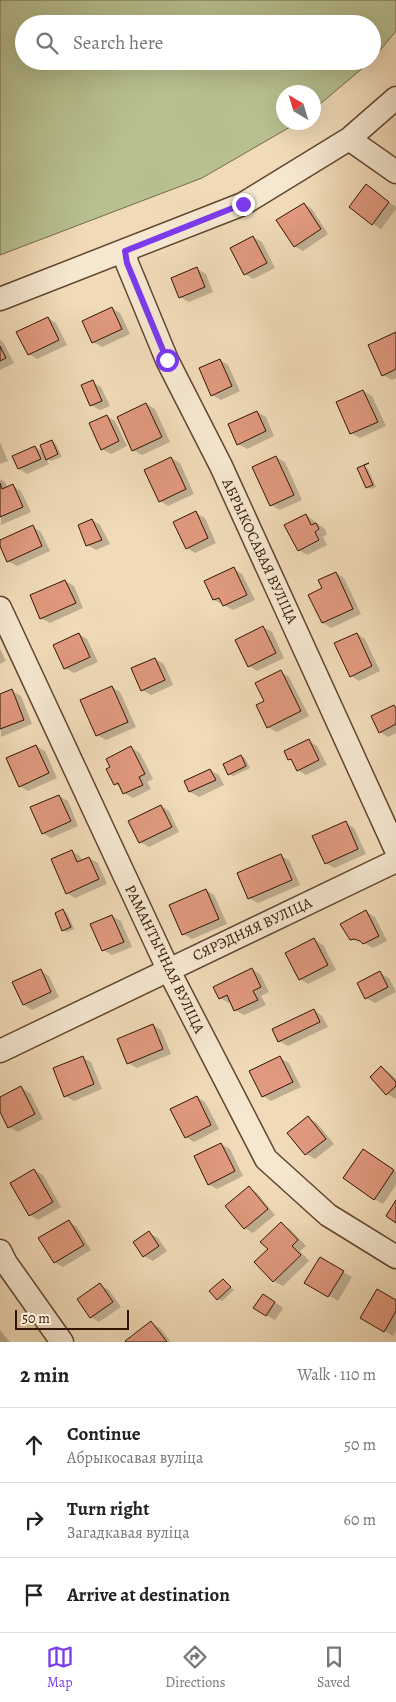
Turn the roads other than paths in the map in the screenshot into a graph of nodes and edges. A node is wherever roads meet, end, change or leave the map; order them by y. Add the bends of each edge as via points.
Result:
1 (396, 98) edge
2 (349, 139) junction
3 (396, 172) edge
4 (125, 251) junction
5 (0, 299) edge
6 (0, 608) edge
7 (396, 850) edge
8 (396, 861) edge
9 (168, 969) junction
10 (0, 1051) edge
11 (0, 1251) edge
12 (396, 1256) edge
13 (62, 1342) edge

1 - 2 street
2 - 3 street
2 - 4 street via 243,204
4 - 5 street
4 - 7 street, АБРЫКОСАВАЯ ВУЛІЦА via 167,360 225,475
6 - 9 street, РАМАНТЫЧНАЯ ВУЛІЦА
8 - 9 street, СЯРЭДНЯЯ ВУЛІЦА
9 - 10 street, СЯРЭДНЯЯ ВУЛІЦА
9 - 12 street, РАМАНТЫЧНАЯ ВУЛІЦА via 266,1159 328,1215
11 - 13 street

